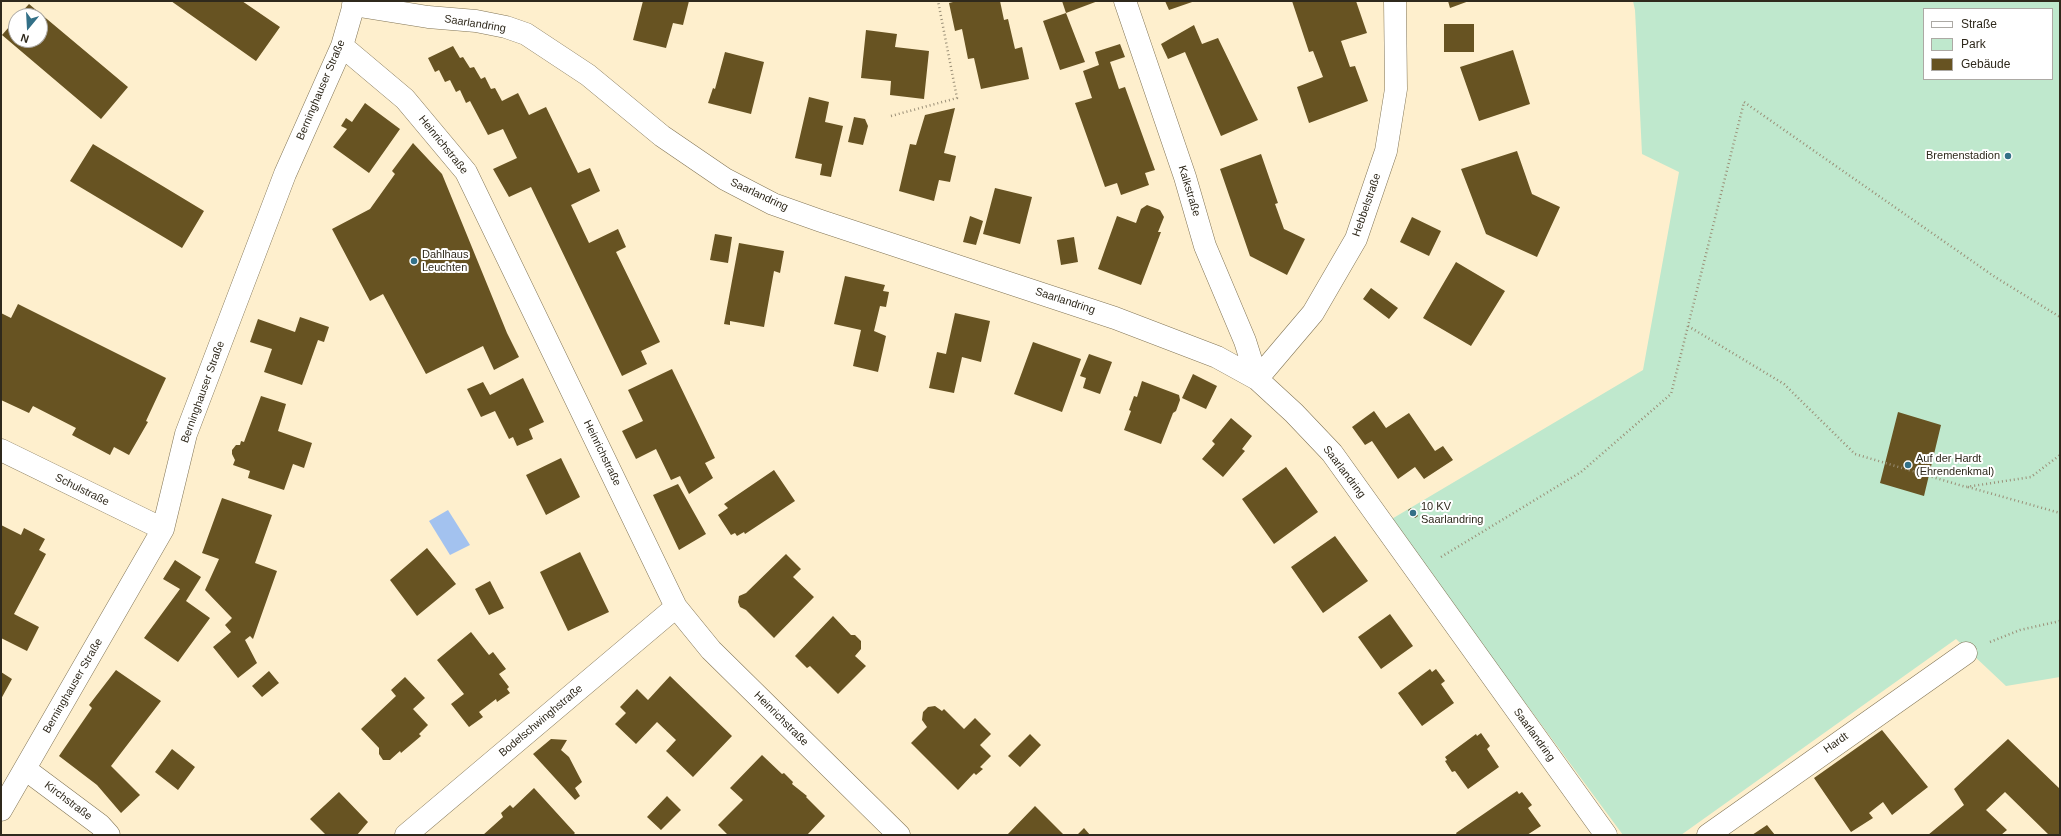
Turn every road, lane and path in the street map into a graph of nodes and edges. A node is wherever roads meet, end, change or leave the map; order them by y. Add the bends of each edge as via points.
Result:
1 (938, 1) edge
2 (1125, 1) edge
3 (1395, 1) edge
4 (354, 3) edge
5 (342, 46) junction
6 (891, 116) dead end
7 (2060, 317) edge
8 (1688, 326) junction
9 (1257, 379) junction
10 (1, 450) edge
11 (2060, 455) edge
12 (1966, 487) junction
13 (2060, 513) edge
14 (163, 529) junction
15 (1417, 572) junction
16 (676, 607) junction
17 (2060, 621) edge
18 (1966, 653) joint
19 (25, 769) junction
20 (1, 776) edge
21 (1, 810) edge
22 (109, 835) edge
23 (406, 835) edge
24 (899, 835) edge
25 (1606, 835) edge
26 (1708, 835) edge

1 - 6 path via 957,98
2 - 9 street, Kalkstraße via 1185,177 1205,246 1245,341
3 - 9 street, Hebbelstraße via 1396,89 1386,151 1356,239 1313,313
4 - 5 street, Berninghauser Straße
4 - 9 street, Saarlandring via 428,17 476,21 526,34 588,75 662,136 725,179 773,204 1115,318 1217,357
5 - 14 street, Berninghauser Straße via 284,174 186,434
5 - 16 street, Heinrichstraße via 405,99 466,172
7 - 8 path via 1989,272 1744,102
8 - 12 path via 1784,384 1855,454
8 - 15 path via 1671,394 1581,472
9 - 15 street, Saarlandring via 1332,453
10 - 14 street, Schulstraße
11 - 12 path via 2031,477
12 - 13 path
14 - 19 street, Berninghauser Straße
15 - 25 street, Saarlandring
16 - 23 street, Bodelschwinghstraße
16 - 24 street, Heinrichstraße via 711,650
17 - 18 path via 2020,630
18 - 26 street, Hardt
19 - 20 street
19 - 21 street, Berninghauser Straße
19 - 22 street, Kirchstraße via 100,825

